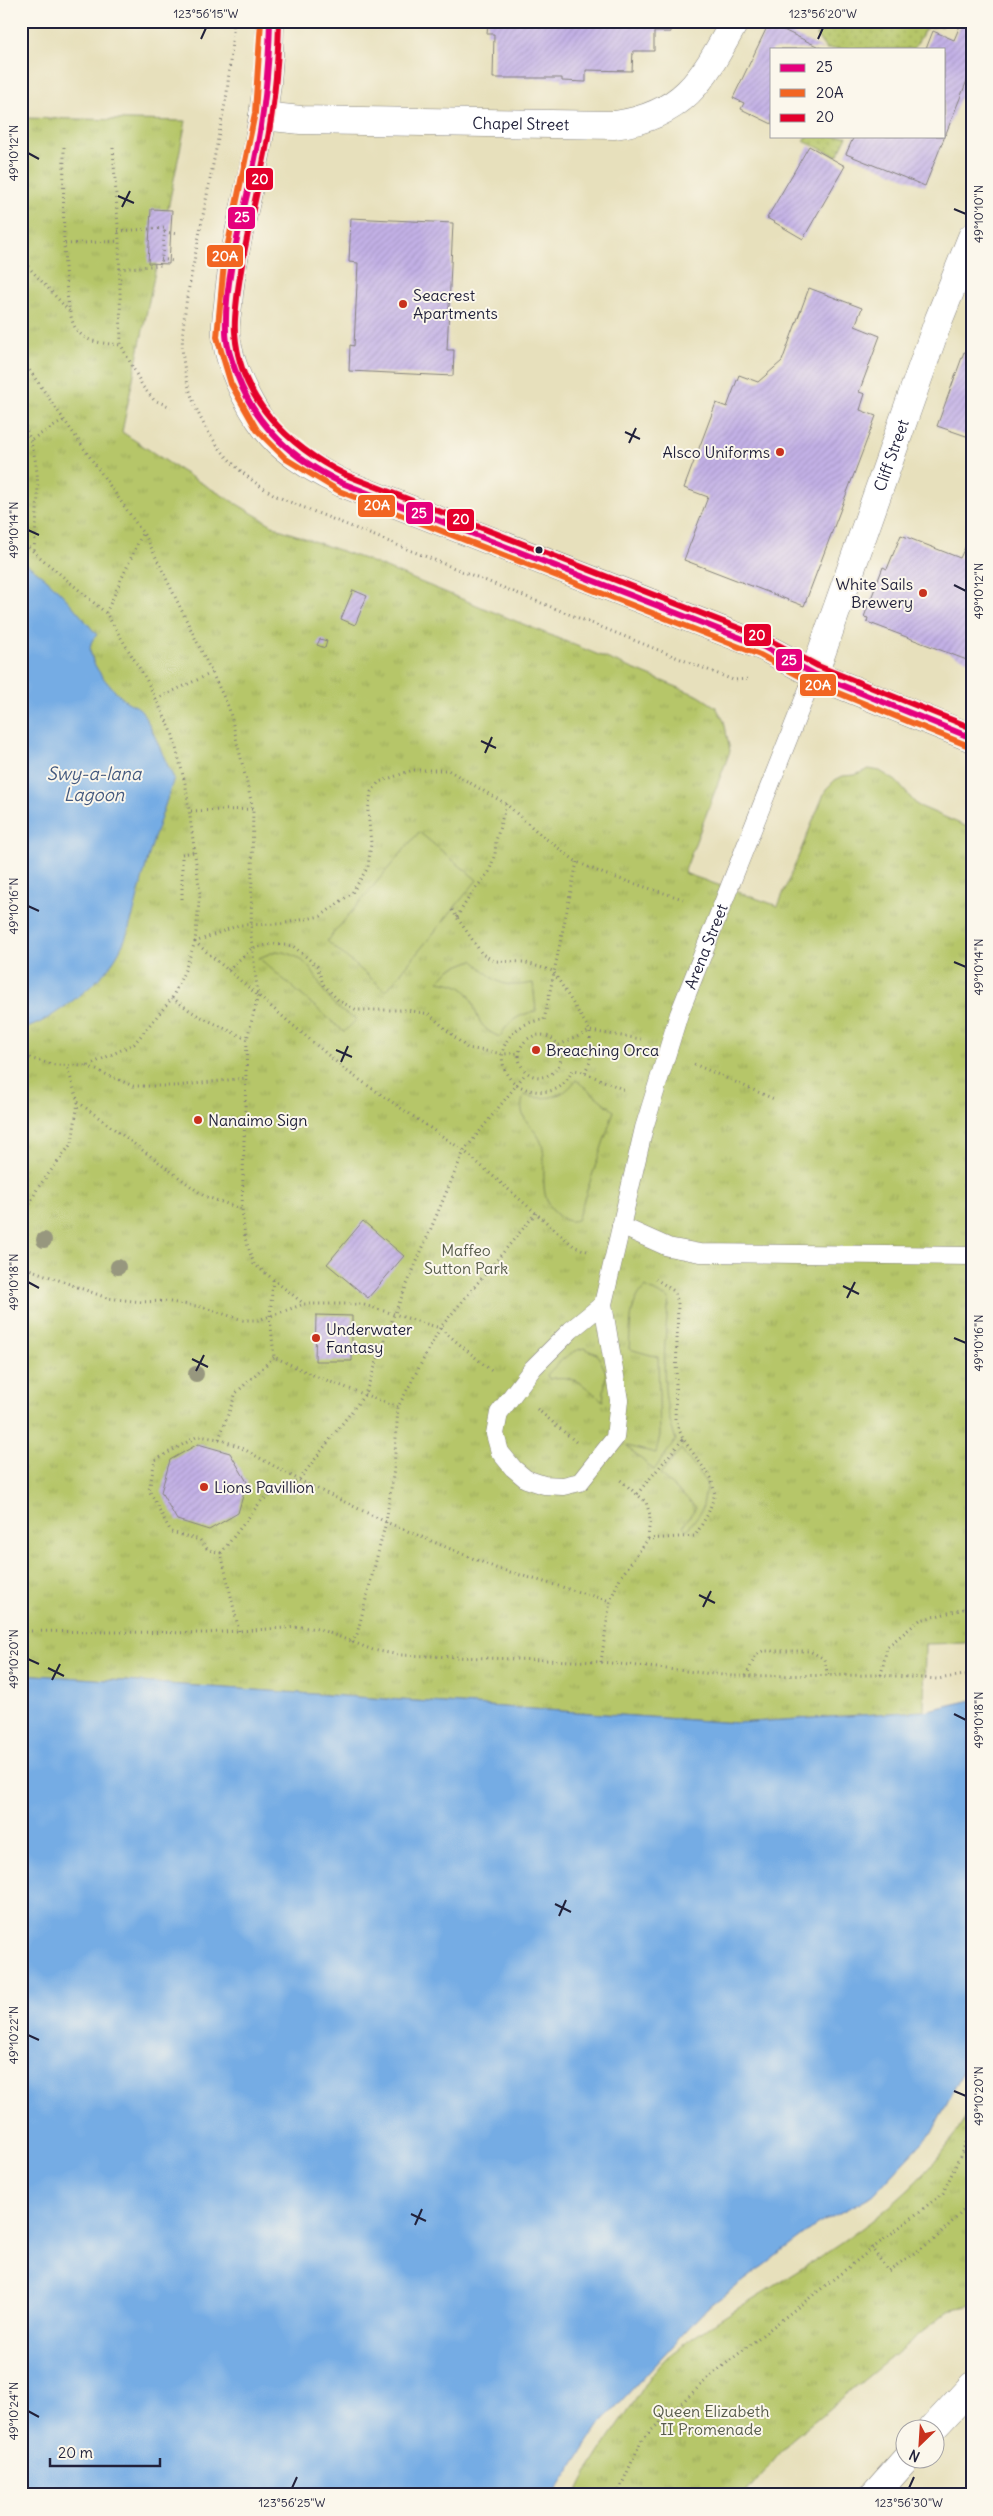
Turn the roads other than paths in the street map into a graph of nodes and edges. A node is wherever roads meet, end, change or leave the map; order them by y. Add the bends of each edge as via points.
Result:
1 (270, 21) edge
2 (717, 21) edge
3 (735, 21) edge
4 (712, 59) junction
5 (263, 116) junction
6 (972, 237) edge
7 (814, 674) junction
8 (972, 738) edge
9 (622, 1226) junction
10 (972, 1256) edge
11 (604, 1304) junction
12 (972, 2386) edge
13 (942, 2418) edge
14 (898, 2468) edge
15 (874, 2495) edge

1 - 5 street via 270,63
2 - 4 street, Chapel Street
3 - 4 street
4 - 5 street, Chapel Street via 696,84 677,104 656,116 615,125 301,120
5 - 7 street via 230,276 226,335 234,367 257,416 282,446 342,483 764,647
6 - 7 street, Cliff Street via 939,319
7 - 8 street
7 - 9 lane, Arena Street via 679,1014 644,1128
9 - 10 lane via 668,1247 700,1253
9 - 11 lane, Arena Street
11 - 11 lane via 571,1330 533,1368 499,1414 495,1434 500,1452 526,1479 544,1485 580,1482 615,1438 620,1400
12 - 13 street
14 - 15 street

